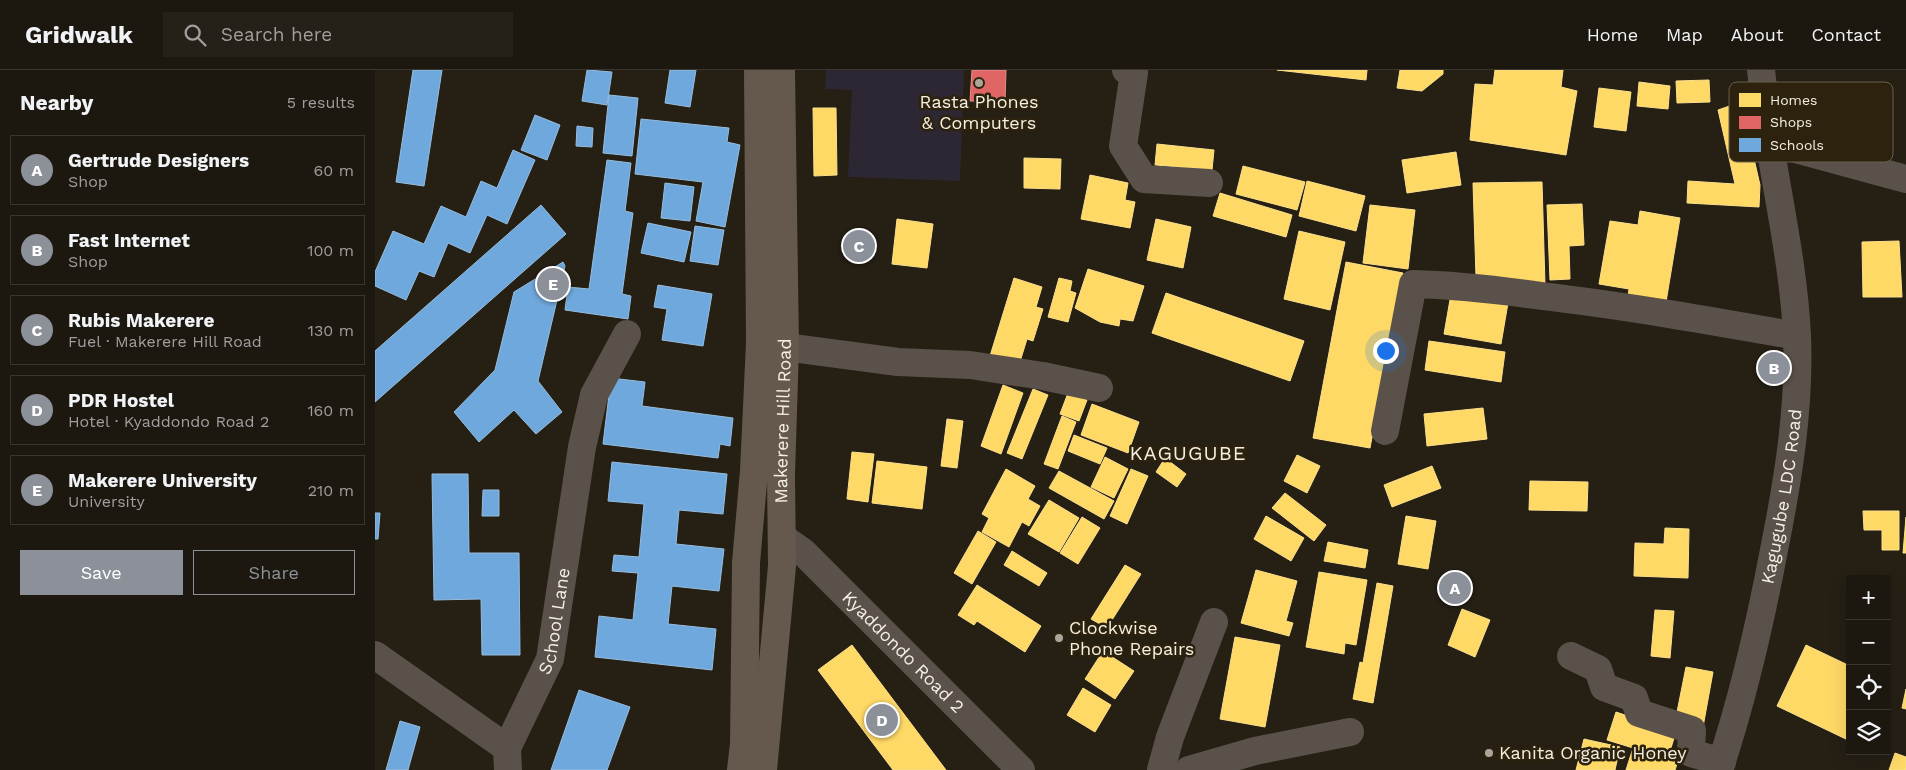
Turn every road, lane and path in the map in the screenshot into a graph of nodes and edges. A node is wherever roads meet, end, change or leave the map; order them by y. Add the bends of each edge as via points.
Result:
1 (758, 70) edge
2 (781, 70) edge
3 (1126, 70) edge
4 (1773, 162) edge
5 (1843, 162) edge
6 (1906, 179) edge
7 (1209, 183) dead end
8 (627, 334) dead end
9 (1797, 336) junction
10 (785, 347) junction
11 (1099, 388) dead end
12 (1385, 431) dead end
13 (783, 538) junction
14 (1214, 622) dead end
15 (375, 655) edge
16 (1571, 656) dead end
17 (1349, 732) dead end
18 (507, 759) edge
19 (1721, 766) edge
20 (741, 770) edge
21 (763, 770) edge
22 (1021, 770) edge
23 (1161, 770) edge
24 (1189, 770) edge

1 - 20 main road, Makerere Hill Road via 760,343 746,563
2 - 10 main road, Makerere Hill Road
3 - 7 street via 1134,73 1123,146 1144,180
4 - 9 street, Kagugube LDC Road via 1791,266
5 - 6 street
8 - 18 street, School Lane via 594,395 582,447 550,659
9 - 12 street via 1681,315 1458,285 1413,284
9 - 19 street, Kagugube LDC Road via 1796,392 1786,492 1747,674
10 - 11 street via 898,362 970,365
10 - 13 main road, Makerere Hill Road via 781,474
13 - 21 main road, Makerere Hill Road
13 - 22 street, Kyaddondo Road 2 via 803,552
14 - 23 street via 1169,737
15 - 18 street, School Lane
16 - 19 street via 1598,669 1604,687 1634,698 1639,712 1692,730 1691,753
17 - 24 street via 1255,751

